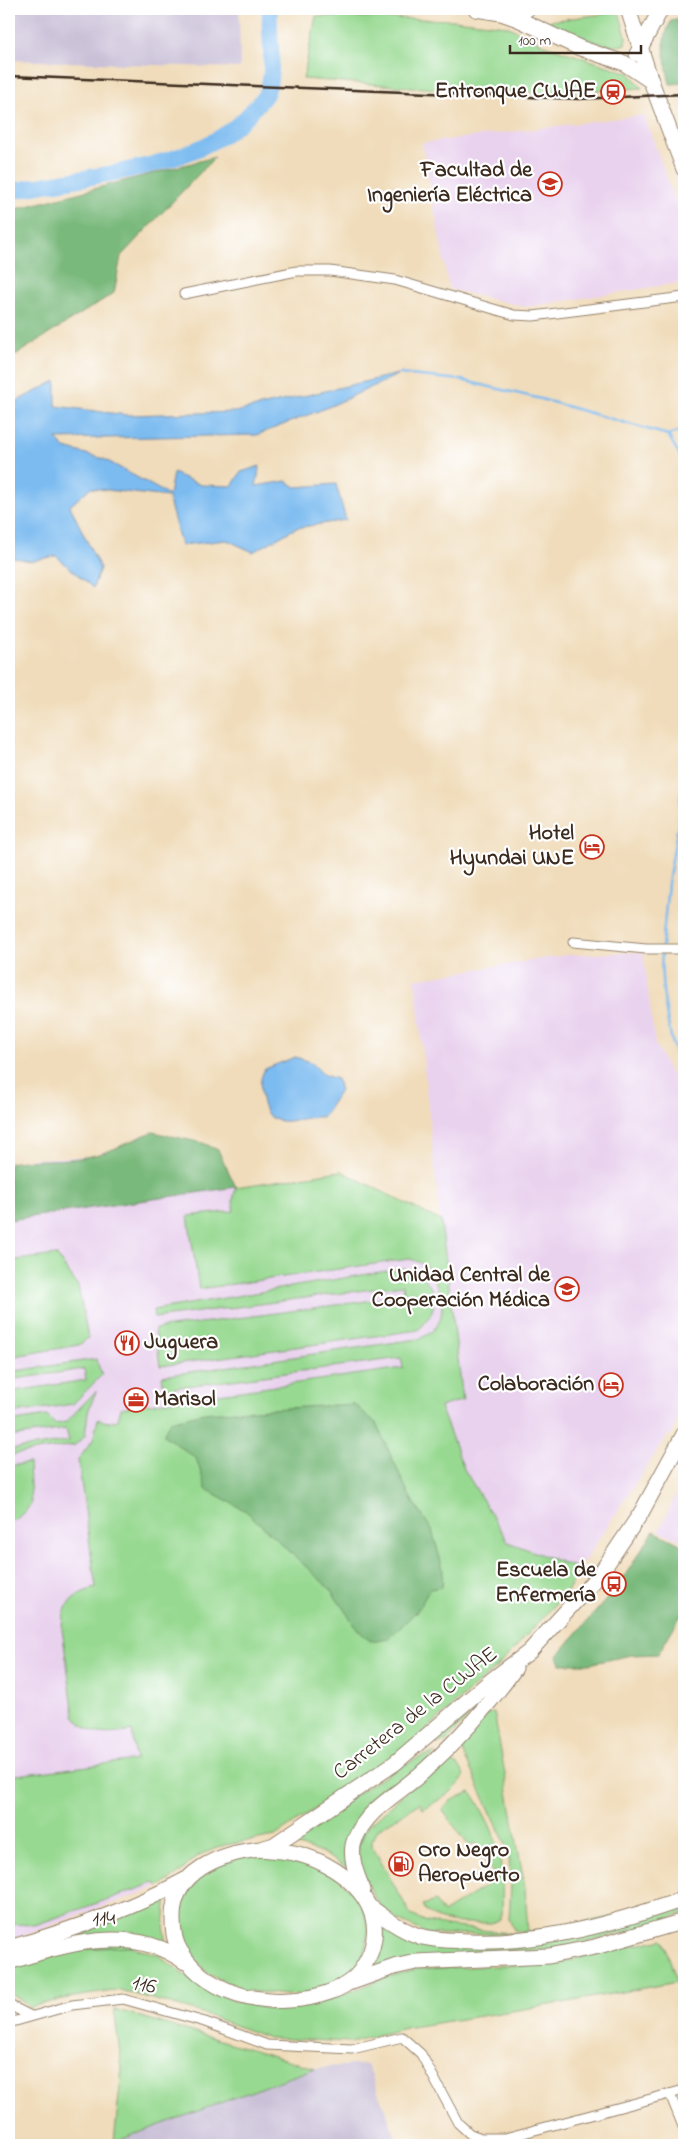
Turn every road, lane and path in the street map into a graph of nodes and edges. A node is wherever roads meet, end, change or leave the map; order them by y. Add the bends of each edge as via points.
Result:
1 (466, 9) edge
2 (476, 9) edge
3 (528, 9) edge
4 (628, 9) edge
5 (661, 9) edge
6 (640, 49) junction
7 (615, 60) junction
8 (651, 81) junction
9 (684, 169) edge
10 (184, 294) dead end
11 (684, 297) edge
12 (573, 942) dead end
13 (684, 949) edge
14 (684, 1434) edge
15 (525, 1655) junction
16 (444, 1750) junction
17 (395, 1763) junction
18 (261, 1849) junction
19 (185, 1880) junction
20 (684, 1899) edge
21 (368, 1903) junction
22 (684, 1920) edge
23 (9, 1948) edge
24 (9, 1962) edge
25 (196, 1971) junction
26 (351, 1982) junction
27 (9, 2005) edge
28 (31, 2016) junction
29 (9, 2022) edge
30 (684, 2090) edge
31 (670, 2094) junction
32 (684, 2129) edge

1 - 2 highway
2 - 3 highway
2 - 7 highway via 518,19 572,45
4 - 6 highway
5 - 6 highway
6 - 7 highway via 629,59
6 - 8 highway
7 - 8 highway
8 - 9 highway
10 - 11 street via 297,271 330,271 394,280 514,315 533,316
12 - 13 street
14 - 15 highway, Carretera de la CUJAE via 641,1513 600,1574
15 - 16 highway, Carretera de la CUJAE via 498,1692
15 - 17 highway, Carretera de la CUJAE
16 - 17 highway via 432,1750
16 - 21 highway, Carretera de la CUJAE via 424,1771 375,1809 354,1841 356,1873
17 - 18 highway, Carretera de la CUJAE via 274,1845
18 - 19 highway via 240,1851 207,1863
18 - 21 highway via 295,1853 321,1862 340,1873
19 - 23 highway, 114 via 164,1892 63,1932
19 - 25 highway via 172,1914 173,1933 180,1951
20 - 21 highway via 593,1928 544,1937 492,1941 420,1936 400,1928
21 - 26 highway via 374,1934 372,1947 366,1962
22 - 26 highway via 594,1947 549,1956 416,1962 394,1966
24 - 25 highway, 114 via 67,1945 131,1939 160,1947
25 - 26 highway via 235,1993 272,2001 311,1998
27 - 28 street
28 - 29 street, 116
28 - 31 street, 116 via 72,2005 122,1999 205,2022 267,2045 352,2049 402,2037 421,2054 458,2123 470,2134 481,2138 505,2138
30 - 31 street
31 - 32 street

